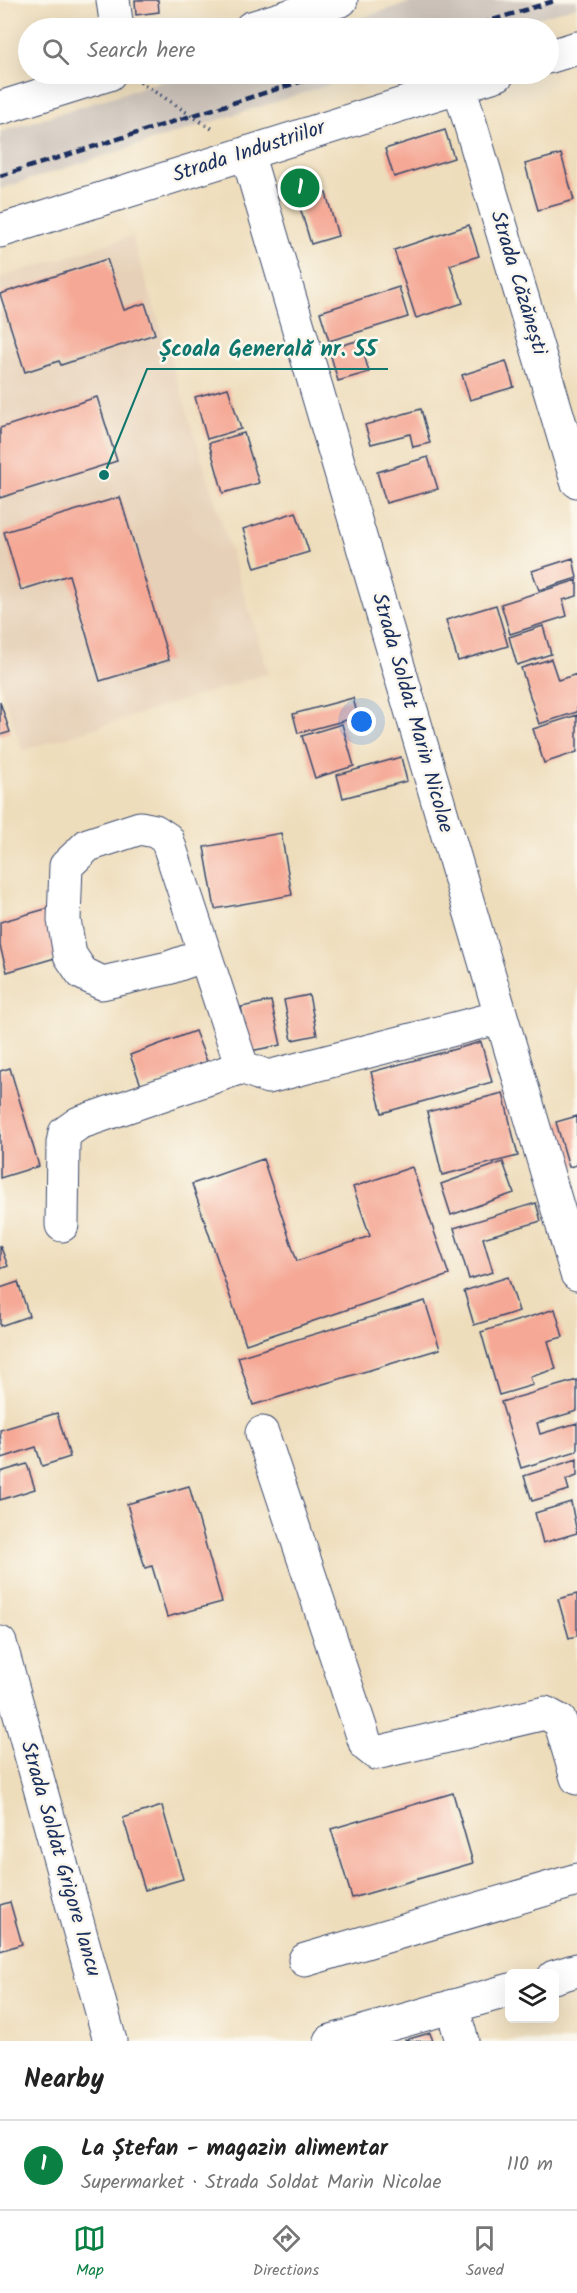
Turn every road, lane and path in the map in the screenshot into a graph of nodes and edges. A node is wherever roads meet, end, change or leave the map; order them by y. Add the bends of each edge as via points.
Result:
1 (113, 0) edge
2 (334, 1) edge
3 (116, 18) edge
4 (282, 18) edge
5 (577, 48) edge
6 (559, 54) edge
7 (92, 84) edge
8 (136, 84) edge
9 (466, 84) edge
10 (459, 86) junction
11 (0, 108) edge
12 (247, 153) junction
13 (0, 231) edge
14 (577, 481) edge
15 (205, 954) junction
16 (501, 1017) junction
17 (242, 1067) junction
18 (62, 1225) dead end
19 (577, 1274) edge
20 (262, 1433) dead end
21 (0, 1643) edge
22 (577, 1778) edge
23 (577, 1880) edge
24 (305, 1960) dead end
25 (577, 1970) edge
26 (559, 1976) edge
27 (505, 1991) edge
28 (452, 2006) junction
29 (110, 2041) edge
30 (331, 2041) edge
31 (462, 2041) edge

1 - 3 street
2 - 4 street
5 - 6 street
7 - 11 street
8 - 12 path
9 - 10 street, Strada Industriilor
10 - 12 street, Strada Industriilor
10 - 14 street, Strada Căzănești
12 - 13 street, Strada Industriilor
12 - 16 street, Strada Soldat Marin Nicolae
15 - 15 street via 167,839 155,831 140,828 88,845 66,866 64,920 70,955 82,972 102,983 168,968
15 - 17 street
16 - 17 street via 268,1077
16 - 19 street, Strada Soldat Marin Nicolae
17 - 18 street via 79,1123 65,1133
20 - 22 street via 366,1745 376,1753 546,1713 560,1721
21 - 29 street, Strada Soldat Grigore Iancu
23 - 24 street
25 - 26 street
27 - 28 street
28 - 30 street
28 - 31 street

